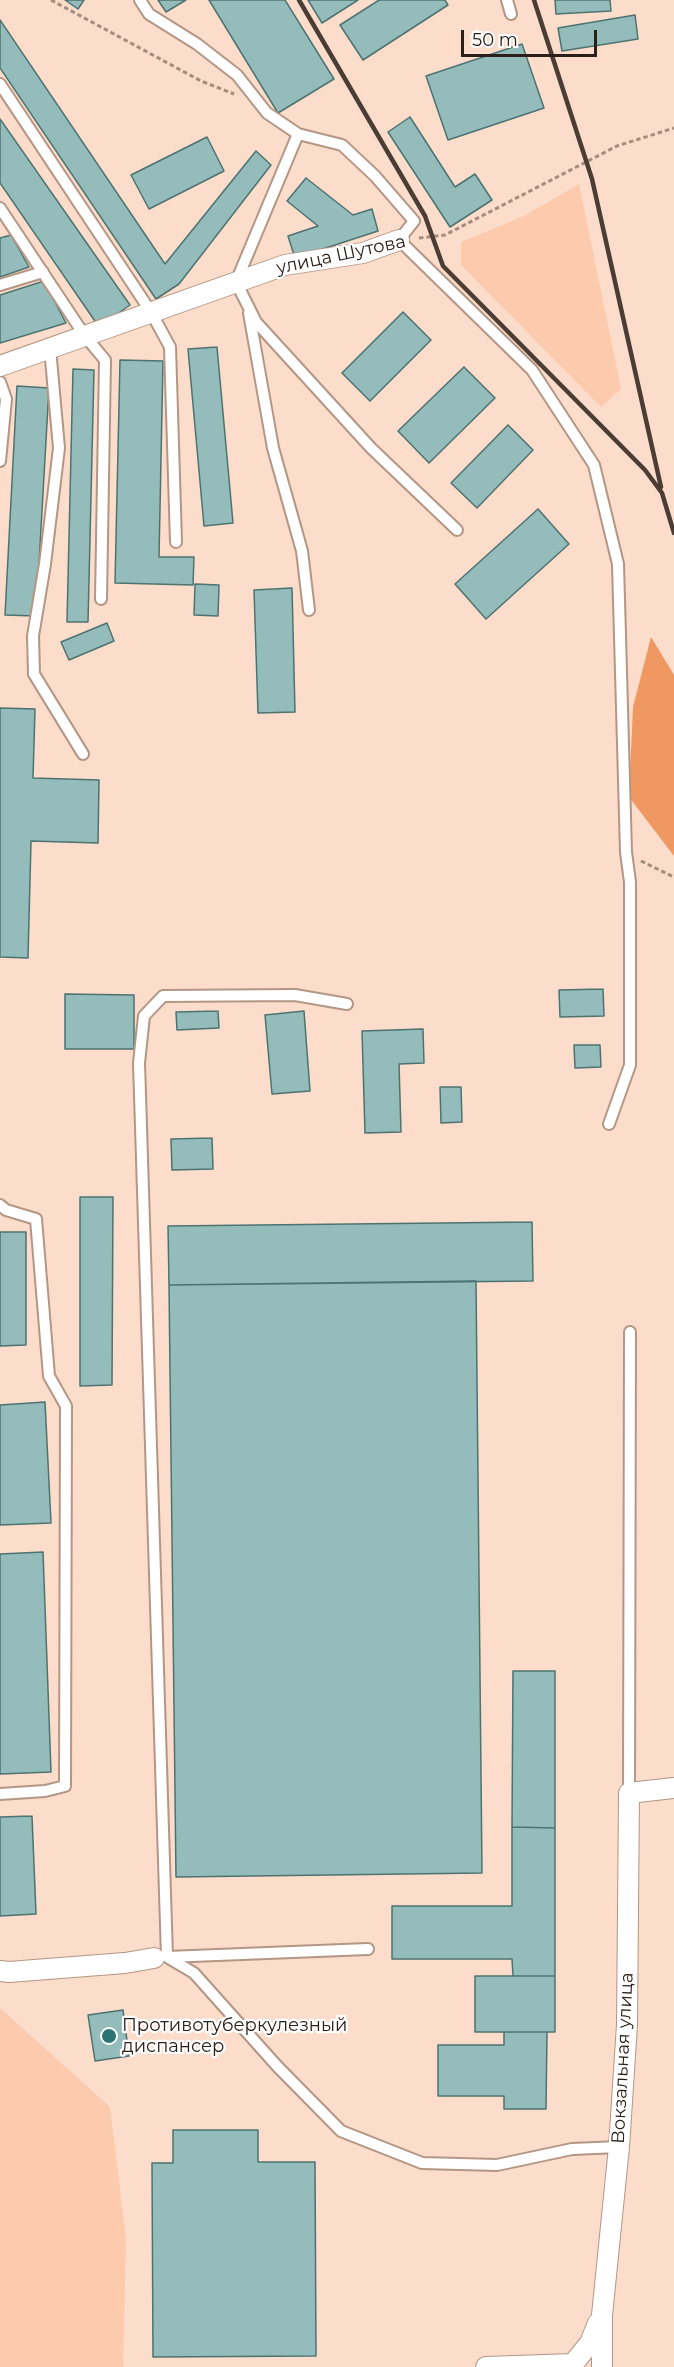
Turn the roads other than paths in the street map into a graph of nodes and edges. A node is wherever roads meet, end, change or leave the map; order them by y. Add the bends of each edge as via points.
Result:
1 (140, 0) edge
2 (507, 0) edge
3 (511, 14) dead end
4 (0, 84) edge
5 (298, 134) junction
6 (0, 208) edge
7 (11, 225) junction
8 (0, 229) edge
9 (399, 240) junction
10 (43, 272) junction
11 (236, 282) junction
12 (0, 285) edge
13 (247, 304) junction
14 (151, 312) junction
15 (85, 336) junction
16 (50, 348) junction
17 (0, 366) edge
18 (0, 382) edge
19 (0, 461) edge
20 (457, 530) dead end
21 (176, 542) dead end
22 (101, 599) dead end
23 (309, 610) dead end
24 (83, 754) dead end
25 (346, 1004) dead end
26 (609, 1124) dead end
27 (0, 1205) edge
28 (630, 1332) dead end
29 (674, 1788) edge
30 (629, 1792) junction
31 (0, 1794) edge
32 (368, 1949) dead end
33 (161, 1958) junction
34 (0, 1971) edge
35 (619, 2147) junction
36 (602, 2315) junction
37 (486, 2367) edge
38 (602, 2367) edge

1 - 5 lane via 149,14 237,75 267,113
2 - 3 lane
4 - 14 lane
5 - 9 lane via 342,146 375,176 414,221
5 - 11 lane
6 - 7 lane
7 - 8 lane
7 - 10 lane
9 - 11 street, улица Шутова via 363,253 285,265
9 - 26 lane via 532,370 594,465 618,564 630,882 630,1065
10 - 12 lane
10 - 15 lane
11 - 13 lane
11 - 14 street, улица Шутова
13 - 20 lane via 256,322 371,448
13 - 23 lane via 273,448 302,551
14 - 15 street, улица Шутова
14 - 21 lane via 170,347
15 - 16 street, улица Шутова
15 - 22 lane via 105,360
16 - 17 street, улица Шутова
16 - 24 lane via 59,448 33,636 34,674
18 - 19 lane via 6,399
25 - 33 lane via 295,995 163,996 144,1016 139,1063
27 - 31 lane via 36,1219 50,1376 66,1406 64,1786
28 - 30 lane
29 - 30 street
30 - 35 street, Вокзальная улица via 627,2025
32 - 33 lane
33 - 34 street
33 - 35 lane via 194,1973 341,2131 422,2163 497,2165 572,2149
35 - 36 street, Вокзальная улица
36 - 37 street via 590,2343 573,2364
36 - 38 street, Вокзальная улица

